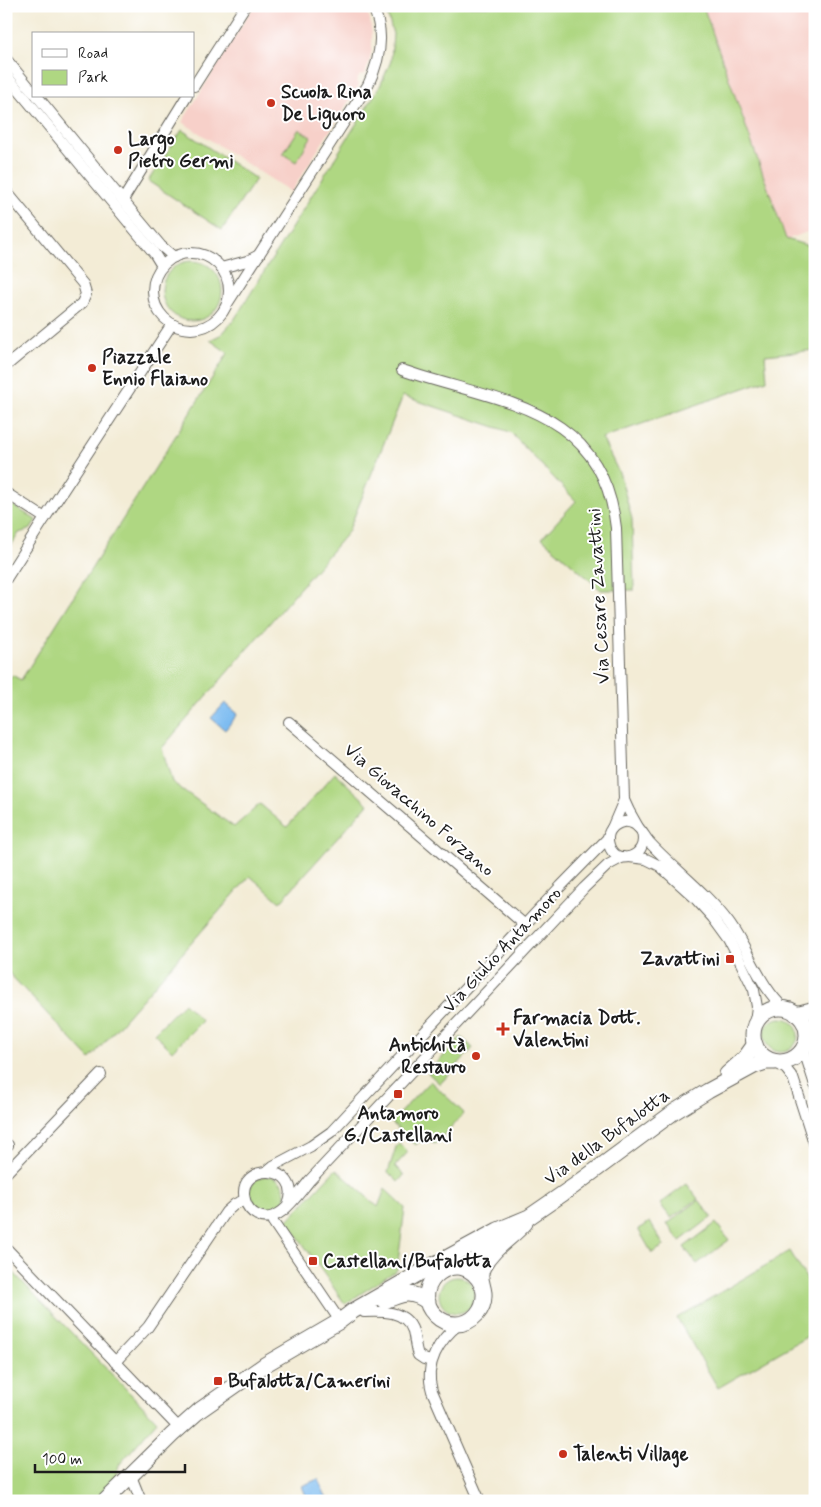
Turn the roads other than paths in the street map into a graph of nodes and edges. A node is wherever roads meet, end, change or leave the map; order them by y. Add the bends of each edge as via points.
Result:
1 (245, 6) edge
2 (372, 6) edge
3 (6, 60) edge
4 (6, 75) edge
5 (195, 84) edge
6 (32, 91) edge
7 (39, 98) edge
8 (186, 98) edge
9 (6, 191) edge
10 (123, 200) junction
11 (260, 255) junction
12 (174, 257) junction
13 (162, 266) junction
14 (221, 268) junction
15 (227, 304) junction
16 (172, 324) junction
17 (6, 366) edge
18 (402, 370) dead end
19 (6, 494) edge
20 (45, 518) junction
21 (6, 579) edge
22 (289, 722) dead end
23 (624, 800) junction
24 (640, 830) junction
25 (609, 833) junction
26 (625, 857) junction
27 (524, 925) junction
28 (815, 1009) edge
29 (791, 1011) junction
30 (754, 1028) junction
31 (809, 1035) edge
32 (755, 1044) junction
33 (775, 1062) junction
34 (101, 1074) dead end
35 (815, 1085) edge
36 (708, 1091) junction
37 (811, 1121) edge
38 (814, 1141) edge
39 (267, 1171) junction
40 (6, 1172) edge
41 (245, 1200) junction
42 (288, 1205) junction
43 (272, 1217) junction
44 (529, 1217) junction
45 (510, 1225) junction
46 (6, 1248) edge
47 (462, 1268) junction
48 (437, 1274) junction
49 (396, 1286) junction
50 (482, 1286) junction
51 (428, 1302) junction
52 (364, 1312) junction
53 (340, 1321) junction
54 (459, 1324) junction
55 (431, 1361) junction
56 (115, 1362) junction
57 (179, 1428) junction
58 (131, 1476) junction
59 (105, 1501) edge
60 (141, 1501) edge
61 (480, 1501) edge

1 - 5 street
2 - 11 street via 380,38 379,56 372,77
3 - 6 street
4 - 13 street via 154,252
7 - 10 street
8 - 10 street
9 - 17 street via 83,284 86,294 82,302
10 - 12 street
11 - 14 street
11 - 15 street
12 - 13 street
12 - 14 street via 203,255
13 - 16 street via 153,286 153,298 163,317
14 - 15 street via 227,279
15 - 16 street via 214,322 204,327 188,329
16 - 20 street
18 - 23 street, Via Cesare Zavattini via 513,403 538,414 580,442 600,470 613,504 616,528
19 - 20 street
20 - 21 street
22 - 27 street, Via Giovacchino Forzano
23 - 24 street, Via Cesare Zavattini
23 - 25 street, Via Cesare Zavattini
24 - 25 street via 631,823 623,822
24 - 26 street via 641,848 636,854
24 - 29 street, Via Cesare Zavattini via 719,910 772,997
25 - 26 street via 608,844 612,852
25 - 27 street, Via Giulio Antamoro
26 - 30 street via 646,859 660,866 713,918 754,990 757,1011
26 - 42 street, Via Giulio Antamoro via 608,866 584,888
27 - 39 street, Via Giulio Antamoro via 328,1135
28 - 29 street
29 - 30 street via 774,1009 766,1012
29 - 31 street via 804,1023
30 - 32 street
31 - 33 street via 801,1052 793,1059
31 - 35 street via 806,1057
32 - 33 street via 762,1055
32 - 36 street, Via della Bufalotta via 741,1062
33 - 36 street, Via della Bufalotta via 754,1066
33 - 37 street via 790,1074
34 - 40 street
36 - 44 street, Via della Bufalotta
37 - 38 street
39 - 41 street, Via Giulio Antamoro via 249,1180
39 - 42 street via 287,1182 290,1192
41 - 43 street via 255,1214
41 - 56 street via 226,1212 148,1327
42 - 43 street, Via Giulio Antamoro
43 - 53 street
44 - 45 street, Via della Bufalotta
44 - 50 street, Via della Bufalotta via 488,1259 481,1273
45 - 47 street, Via della Bufalotta
45 - 49 street, Via della Bufalotta
46 - 56 street
47 - 48 street, Via della Bufalotta via 448,1268
47 - 50 street via 475,1275
48 - 49 street, Via della Bufalotta
48 - 51 street via 428,1290
49 - 53 street, Via della Bufalotta
50 - 54 street, Via della Bufalotta via 483,1302 479,1311
51 - 52 street, Via della Bufalotta via 415,1294 402,1294
51 - 54 street via 432,1312 441,1320
52 - 53 street, Via della Bufalotta
52 - 55 street via 387,1312 402,1317 412,1329 418,1355
53 - 57 street, Via della Bufalotta via 254,1372
54 - 55 street via 444,1338
55 - 61 street via 430,1386
56 - 57 street
57 - 58 street, Via della Bufalotta
58 - 59 street, Via della Bufalotta
58 - 60 street

